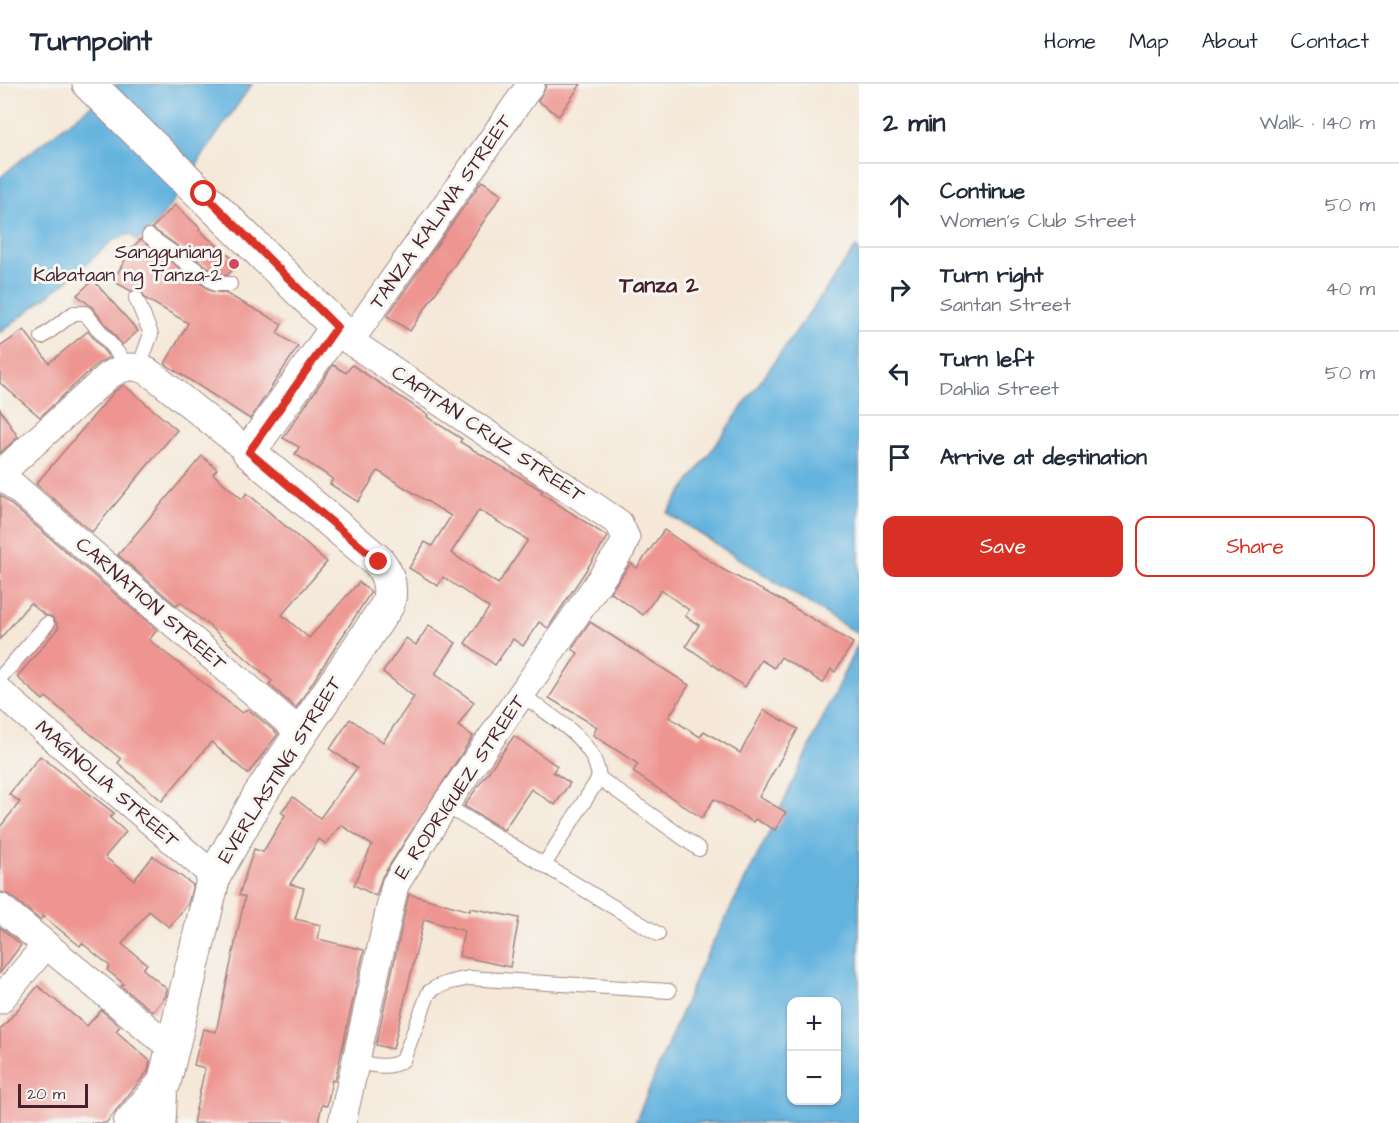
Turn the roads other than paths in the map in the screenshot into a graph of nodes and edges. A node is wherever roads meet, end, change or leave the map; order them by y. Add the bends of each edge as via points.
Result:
1 (89, 84) edge
2 (531, 84) edge
3 (149, 236) dead end
4 (230, 284) dead end
5 (136, 298) dead end
6 (344, 334) junction
7 (42, 337) dead end
8 (125, 370) junction
9 (249, 452) junction
10 (0, 474) edge
11 (622, 548) joint
12 (47, 624) dead end
13 (0, 678) edge
14 (0, 692) edge
15 (522, 694) junction
16 (302, 734) junction
17 (598, 778) junction
18 (445, 805) junction
19 (699, 849) dead end
20 (544, 865) junction
21 (214, 876) junction
22 (0, 907) edge
23 (658, 934) dead end
24 (46, 945) junction
25 (669, 991) dead end
26 (0, 1000) edge
27 (174, 1050) junction
28 (356, 1061) junction
29 (164, 1083) junction
30 (130, 1123) edge
31 (162, 1123) edge
32 (342, 1123) edge

1 - 6 street
2 - 6 street, TANZA KALIWA STREET
3 - 4 lane via 216,284
5 - 8 lane via 151,334
6 - 9 street
6 - 11 street, CAPITAN CRUZ STREET via 619,523 626,538
7 - 8 lane via 74,313 85,313
8 - 9 street via 183,396
8 - 10 street
9 - 16 street, EVERLASTING STREET via 379,562 391,592 388,604
10 - 16 street, CARNATION STREET
11 - 15 street, E. RODRIGUEZ STREET
12 - 13 lane
14 - 21 street, MAGNOLIA STREET
15 - 17 lane via 588,748
15 - 18 street, E. RODRIGUEZ STREET
16 - 21 street, EVERLASTING STREET via 259,796
17 - 19 lane
17 - 20 lane
18 - 20 lane
18 - 28 street, E. RODRIGUEZ STREET via 394,885
20 - 23 lane
21 - 27 street, EVERLASTING STREET
22 - 24 street
24 - 26 street
24 - 27 street
25 - 28 lane via 469,978 437,986 429,992 403,1060 386,1066
27 - 29 street, EVERLASTING STREET
28 - 32 street, E. RODRIGUEZ STREET
29 - 30 street
29 - 31 street, EVERLASTING STREET

